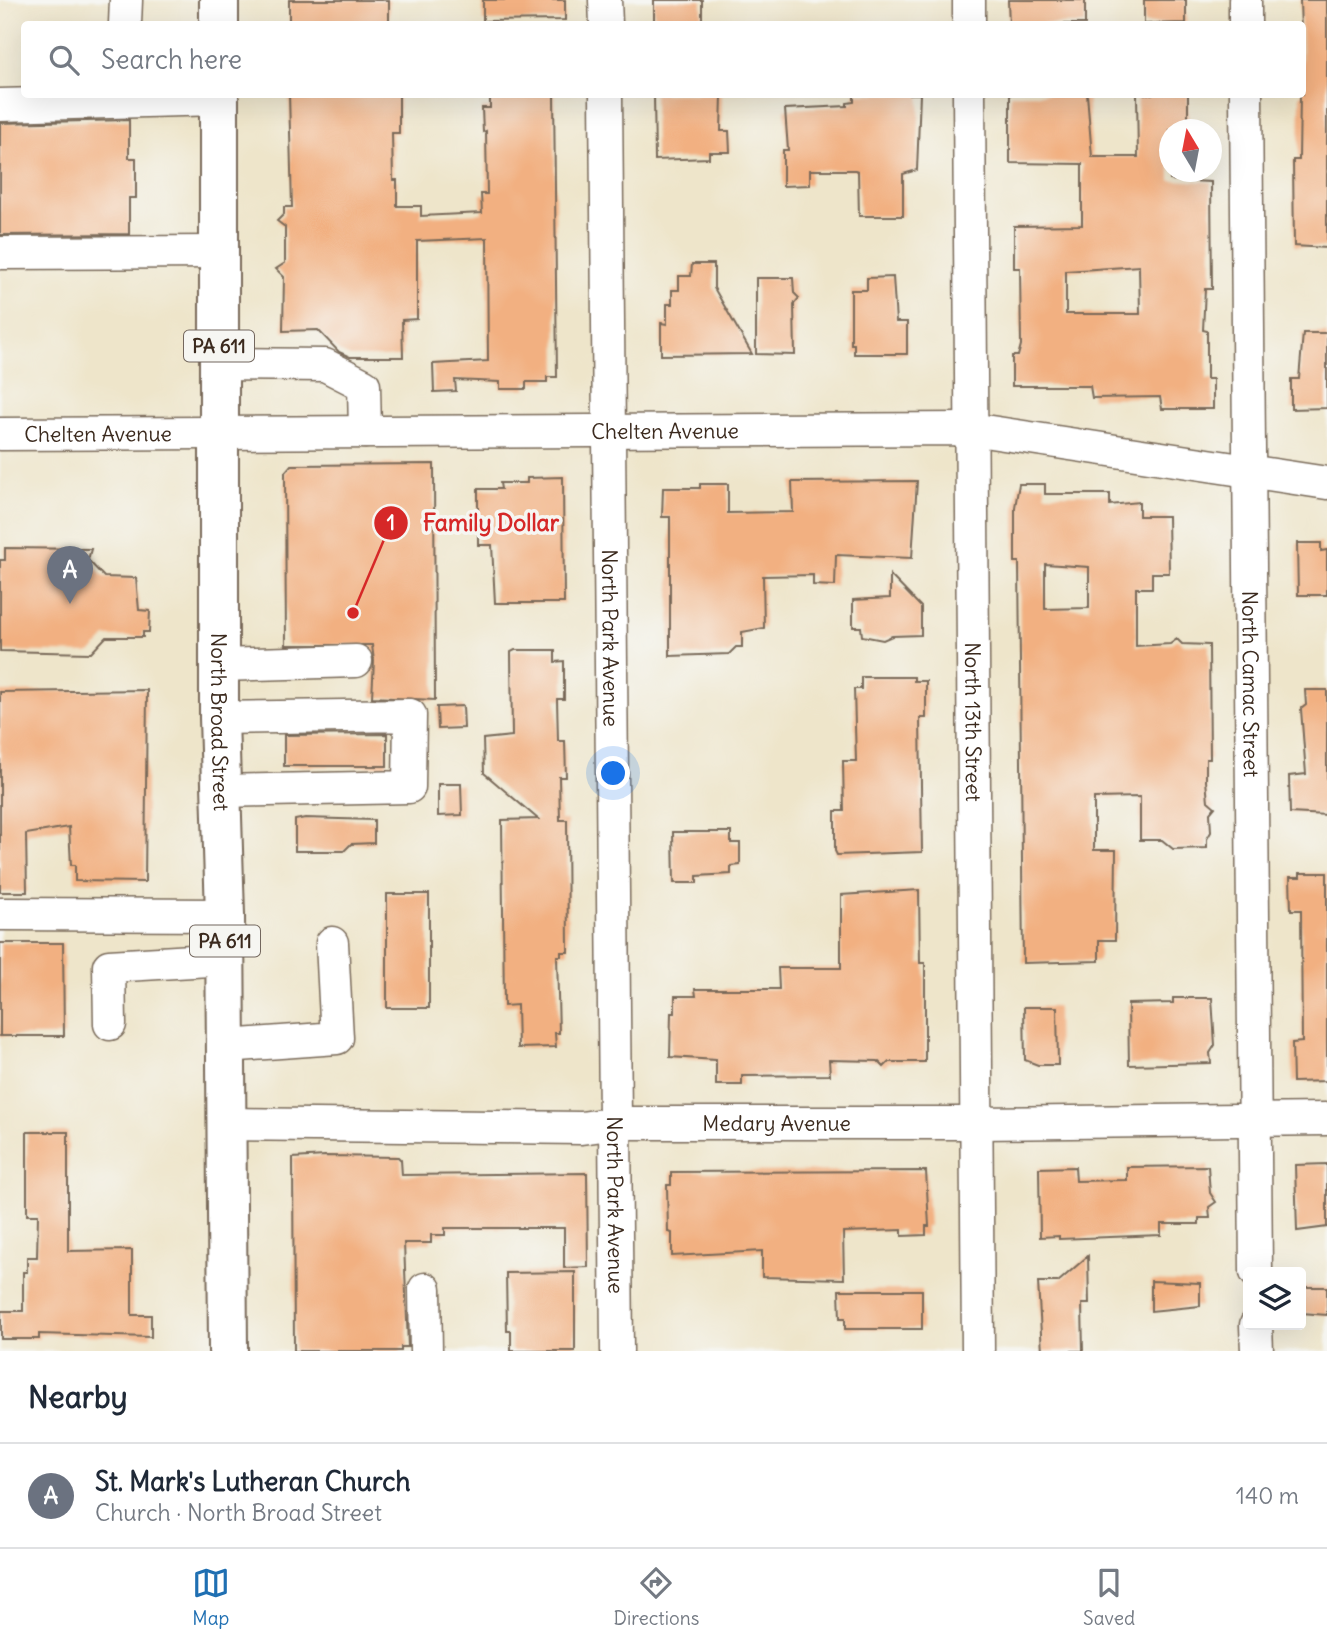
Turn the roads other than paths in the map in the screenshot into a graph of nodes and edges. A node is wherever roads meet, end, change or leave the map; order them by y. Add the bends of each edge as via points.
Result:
1 (126, 0) edge
2 (219, 0) edge
3 (605, 0) edge
4 (969, 0) edge
5 (1245, 0) edge
6 (125, 21) edge
7 (219, 21) edge
8 (606, 21) edge
9 (969, 21) edge
10 (1245, 21) edge
11 (122, 98) edge
12 (219, 98) edge
13 (606, 98) edge
14 (970, 98) edge
15 (1246, 98) edge
16 (0, 105) edge
17 (220, 252) junction
18 (0, 253) edge
19 (218, 364) junction
20 (609, 429) junction
21 (971, 429) junction
22 (365, 432) junction
23 (218, 433) junction
24 (0, 434) edge
25 (1251, 472) junction
26 (1327, 483) edge
27 (356, 661) dead end
28 (219, 665) junction
29 (219, 718) junction
30 (221, 791) junction
31 (0, 914) edge
32 (225, 915) junction
33 (332, 943) dead end
34 (226, 959) junction
35 (110, 1024) dead end
36 (226, 1046) junction
37 (1327, 1119) edge
38 (1256, 1120) junction
39 (617, 1123) junction
40 (227, 1124) junction
41 (977, 1124) junction
42 (1256, 1267) edge
43 (425, 1289) dead end
44 (1256, 1330) edge
45 (228, 1351) edge
46 (426, 1351) edge
47 (617, 1351) edge
48 (978, 1351) edge
49 (1256, 1351) edge

1 - 6 street
2 - 7 main road
3 - 8 street
4 - 9 street
5 - 10 street
11 - 16 street
12 - 17 main road, North Broad Street / PA 611
13 - 20 street, North Park Avenue
14 - 21 street, North 13th Street
15 - 25 street, North Camac Street
17 - 18 street
17 - 19 main road, North Broad Street / PA 611
19 - 22 street via 325,365 364,385
19 - 23 main road, North Broad Street / PA 611
20 - 21 street, Chelten Avenue
20 - 22 street, Chelten Avenue
20 - 39 street, North Park Avenue
21 - 25 street, Chelten Avenue
21 - 41 street, North 13th Street
22 - 23 street, Chelten Avenue
23 - 24 street, Chelten Avenue
23 - 28 main road, North Broad Street / PA 611
25 - 26 street, Chelten Avenue
25 - 38 street, North Camac Street
27 - 28 street
28 - 29 main road, North Broad Street / PA 611
29 - 30 main road, North Broad Street / PA 611
29 - 30 street via 410,715 409,787
30 - 32 main road, North Broad Street / PA 611
31 - 32 street
32 - 34 main road, North Broad Street / PA 611
33 - 36 street via 337,1038
34 - 35 street via 110,966
34 - 36 main road, North Broad Street / PA 611
36 - 40 main road, North Broad Street / PA 611
37 - 38 street, Medary Avenue
38 - 41 street, Medary Avenue
38 - 42 street, North Camac Street
39 - 40 street, Medary Avenue via 580,1128
39 - 41 street, Medary Avenue
39 - 47 street, North Park Avenue
40 - 45 main road, North Broad Street / PA 611
41 - 48 street, North 13th Street
43 - 46 street
44 - 49 street

